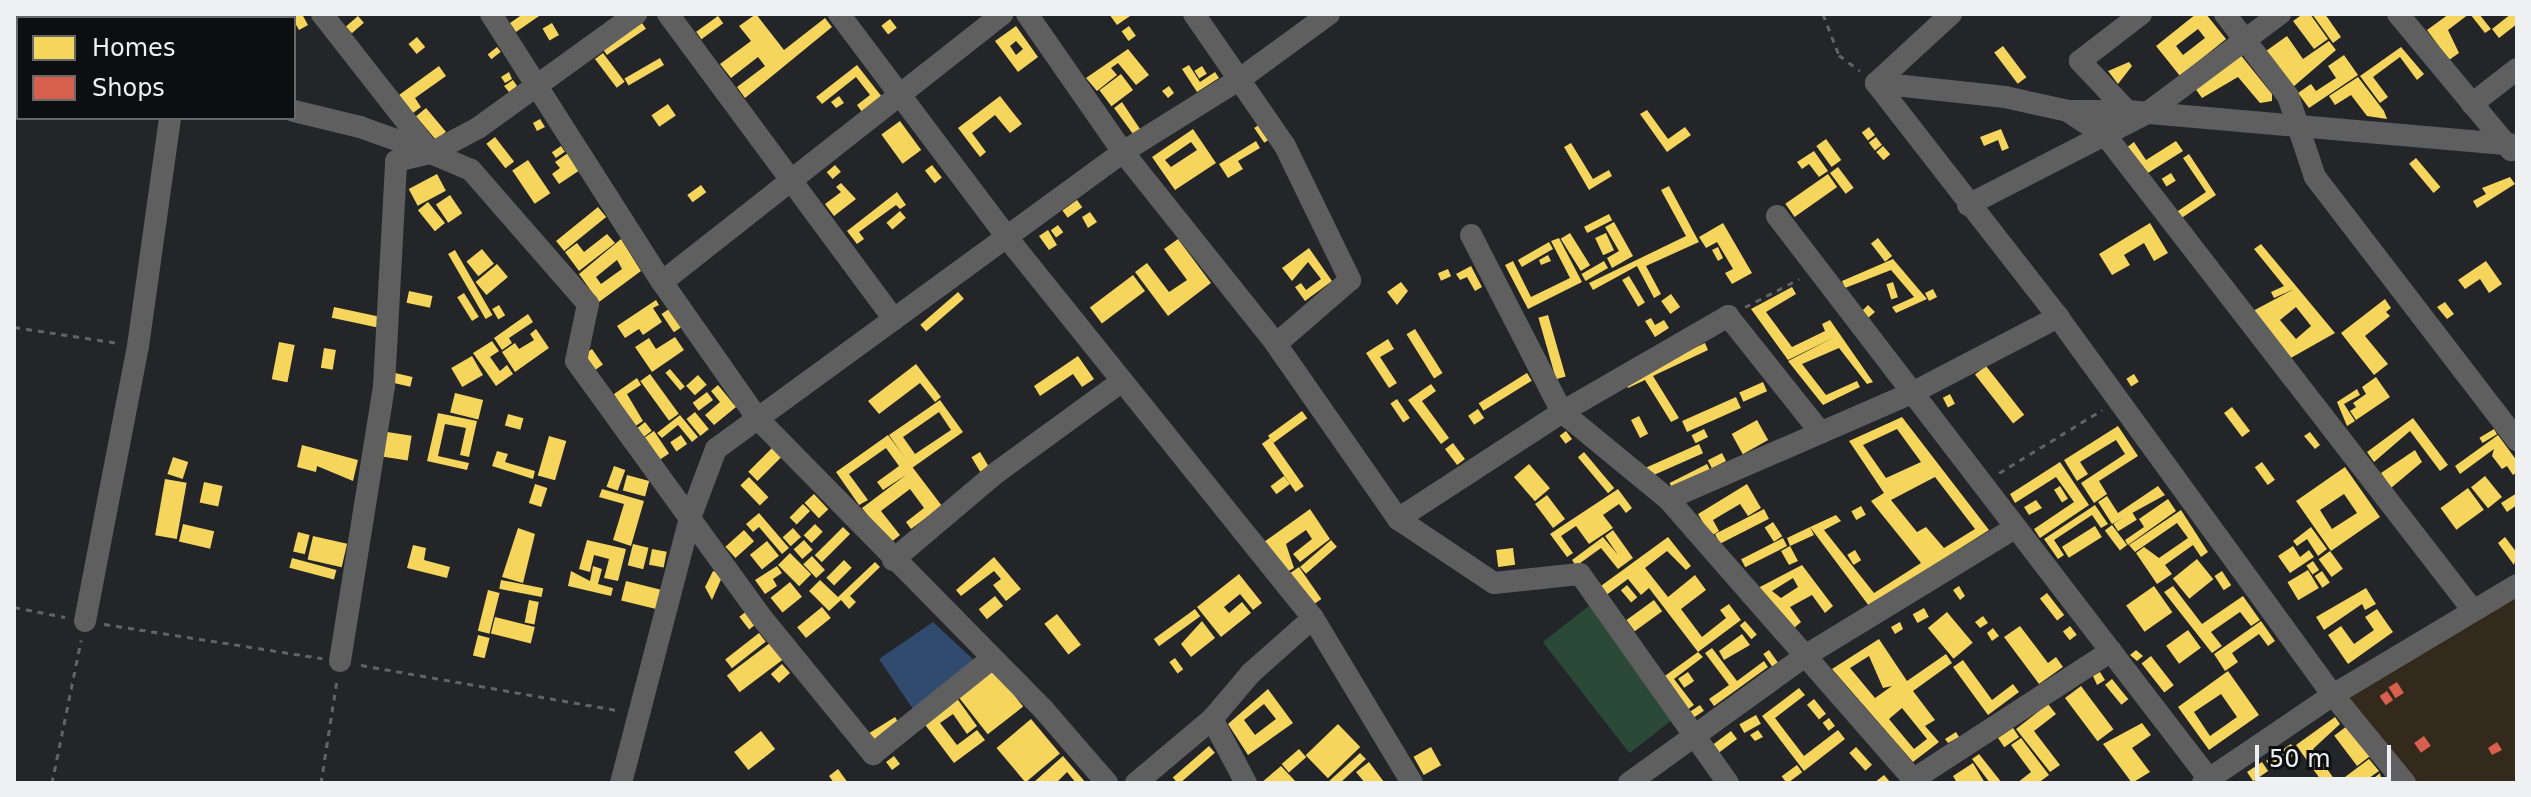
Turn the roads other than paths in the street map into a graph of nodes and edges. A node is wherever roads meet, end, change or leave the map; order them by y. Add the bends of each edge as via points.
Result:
1 (322, 14) edge
2 (491, 14) edge
3 (636, 14) edge
4 (668, 14) edge
5 (839, 14) edge
6 (1002, 14) edge
7 (1027, 14) edge
8 (1194, 14) edge
9 (1329, 14) edge
10 (1951, 14) edge
11 (2141, 14) edge
12 (2225, 14) edge
13 (2280, 14) edge
14 (2398, 14) edge
15 (2245, 40) junction
16 (2517, 69) edge
17 (1240, 79) junction
18 (1876, 83) junction
19 (537, 89) junction
20 (898, 92) junction
21 (2472, 104) junction
22 (296, 111) edge
23 (2068, 111) junction
24 (2137, 112) junction
25 (170, 120) edge
26 (2301, 129) junction
27 (2106, 136) junction
28 (2514, 149) edge
29 (1123, 152) junction
30 (431, 153) junction
31 (788, 181) junction
32 (1968, 205) junction
33 (1777, 216) dead end
34 (1471, 235) dead end
35 (1009, 240) junction
36 (662, 282) junction
37 (2058, 317) junction
38 (894, 319) junction
39 (1276, 344) junction
40 (1122, 381) junction
41 (1912, 393) junction
42 (1562, 412) junction
43 (758, 419) junction
44 (1821, 433) junction
45 (2517, 440) edge
46 (1668, 499) junction
47 (690, 518) junction
48 (1398, 519) junction
49 (2016, 527) junction
50 (893, 560) junction
51 (2517, 585) edge
52 (2472, 609) junction
53 (1313, 618) junction
54 (85, 621) road end
55 (2111, 651) junction
56 (1805, 656) junction
57 (991, 659) junction
58 (340, 661) road end
59 (2333, 695) junction
60 (1212, 719) junction
61 (1693, 733) junction
62 (1916, 781) edge
63 (2206, 781) edge
64 (621, 783) edge
65 (1107, 783) edge
66 (1136, 783) edge
67 (1246, 783) edge
68 (1412, 783) edge
69 (1629, 783) edge
70 (1728, 783) edge
71 (2405, 783) edge

1 - 30 street
2 - 19 street
3 - 19 street
4 - 31 street
5 - 20 street
6 - 20 street
7 - 29 street
8 - 17 street
9 - 17 street
10 - 18 street
11 - 24 street via 2080,61
12 - 15 street
13 - 15 street
14 - 21 street
15 - 24 street
15 - 26 street via 2288,96
16 - 21 street
17 - 29 street
17 - 39 street via 1285,146 1350,280
18 - 23 street via 2005,97
18 - 32 street
19 - 30 street
19 - 36 street
20 - 31 street
20 - 35 street
21 - 28 street
22 - 30 street
23 - 24 street
23 - 27 street
24 - 26 street
24 - 27 street
25 - 54 street via 138,346
26 - 28 street
26 - 45 street via 2315,177
27 - 32 street
27 - 52 street
29 - 35 street
29 - 39 street
30 - 47 street via 471,170 588,304 576,361
30 - 58 street via 396,161 384,386
31 - 36 street
31 - 38 street
32 - 37 street
33 - 41 street
34 - 42 street
35 - 38 street
35 - 40 street
36 - 43 street
37 - 41 street
37 - 59 street
38 - 43 street
39 - 48 street
40 - 50 street via 996,473
40 - 53 street
41 - 44 street
41 - 49 street
42 - 44 street via 1728,316
42 - 46 street
42 - 48 street
43 - 47 street via 716,449
43 - 50 street
44 - 46 street
46 - 56 street
47 - 57 street via 762,618 873,754
47 - 64 street
48 - 61 street via 1494,583 1580,574
49 - 55 street
49 - 56 street
50 - 57 street
51 - 52 street
52 - 59 street
53 - 60 street via 1251,673
53 - 68 street
55 - 62 street
55 - 63 street
56 - 61 street
56 - 62 street
57 - 65 street
59 - 63 street
59 - 71 street
60 - 66 street
60 - 67 street
61 - 69 street
61 - 70 street

